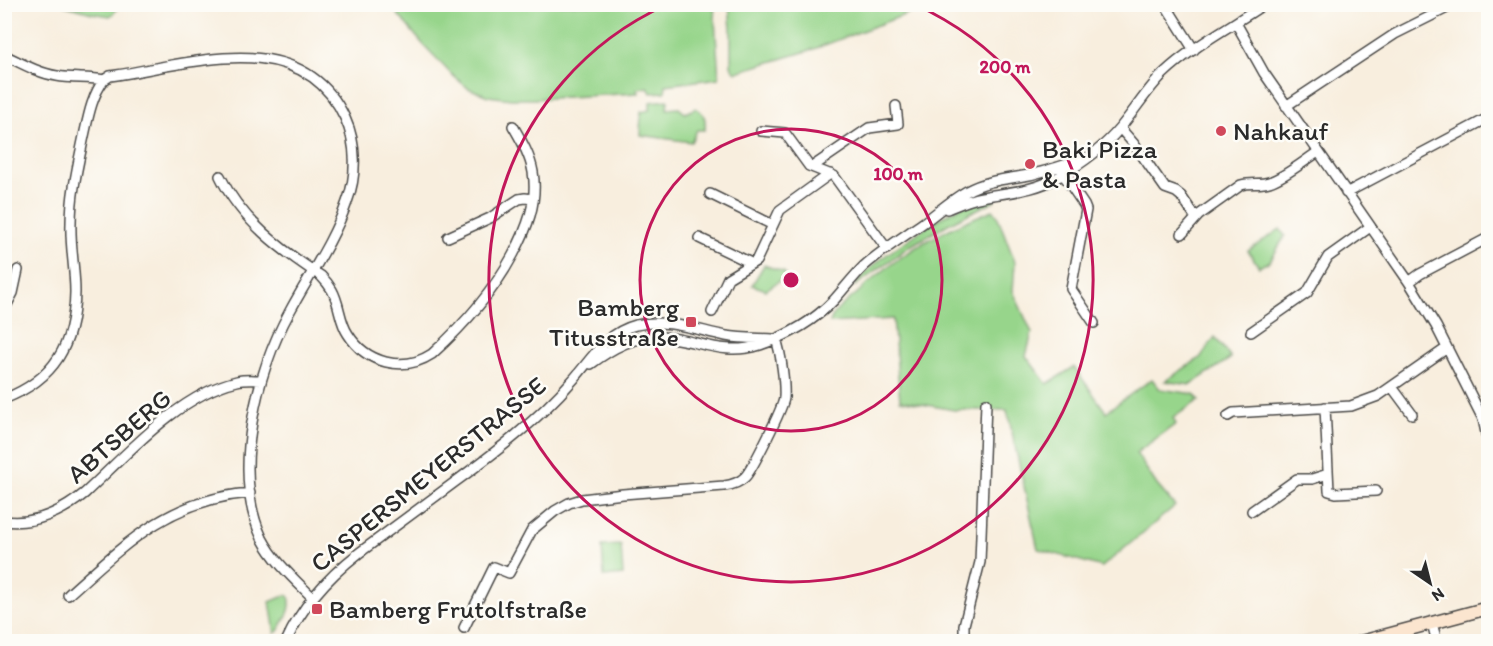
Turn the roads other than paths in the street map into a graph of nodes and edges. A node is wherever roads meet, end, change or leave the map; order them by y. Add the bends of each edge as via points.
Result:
1 (1165, 4) edge
2 (1264, 4) edge
3 (1455, 4) edge
4 (1236, 23) junction
5 (1194, 50) junction
6 (4, 55) edge
7 (104, 80) junction
8 (896, 106) dead end
9 (1286, 106) junction
10 (1488, 118) edge
11 (513, 126) dead end
12 (1120, 128) junction
13 (761, 131) dead end
14 (1318, 152) junction
15 (1086, 158) junction
16 (812, 167) junction
17 (830, 174) junction
18 (1063, 174) junction
19 (220, 176) dead end
20 (1346, 193) junction
21 (710, 194) dead end
22 (533, 199) junction
23 (934, 214) junction
24 (1196, 218) junction
25 (773, 225) junction
26 (1370, 227) junction
27 (1182, 234) dead end
28 (448, 237) dead end
29 (699, 238) dead end
30 (1488, 238) edge
31 (887, 249) junction
32 (751, 263) junction
33 (18, 270) dead end
34 (313, 271) junction
35 (1409, 282) junction
36 (4, 310) edge
37 (712, 312) dead end
38 (1094, 323) dead end
39 (1251, 332) dead end
40 (776, 339) junction
41 (1447, 348) junction
42 (582, 370) junction
43 (261, 380) junction
44 (1392, 387) junction
45 (4, 399) edge
46 (986, 403) dead end
47 (1325, 407) junction
48 (1412, 414) dead end
49 (1228, 416) dead end
50 (1486, 418) edge
51 (1488, 441) edge
52 (1328, 474) junction
53 (1376, 491) dead end
54 (250, 493) junction
55 (1252, 511) dead end
56 (4, 521) edge
57 (68, 595) dead end
58 (312, 597) junction
59 (1488, 608) edge
60 (1432, 623) junction
61 (464, 628) dead end
62 (286, 642) edge
63 (964, 642) edge
64 (1361, 642) edge
65 (1437, 642) edge

1 - 5 street
2 - 4 street, CASPERSMEYERSTRASSE
3 - 9 street via 1395,34
4 - 5 street, CASPERSMEYERSTRASSE
4 - 9 street
5 - 12 street, CASPERSMEYERSTRASSE via 1163,74
6 - 7 street via 57,76
7 - 34 street via 196,60 254,57 293,66 322,85 351,131 355,164 342,216
7 - 45 street via 87,122 75,177 71,220 74,299 68,339 50,370 21,392
8 - 16 street via 898,124 869,128
9 - 14 street
10 - 20 street
11 - 22 street via 530,159
12 - 15 street, CASPERSMEYERSTRASSE
12 - 24 street via 1165,188 1181,196
13 - 16 street via 785,133
14 - 20 street
14 - 24 street via 1277,179 1241,185
15 - 18 street, CASPERSMEYERSTRASSE
15 - 23 street, CASPERSMEYERSTRASSE via 980,185
16 - 17 street
17 - 25 street via 780,210
17 - 31 street
18 - 23 street, CASPERSMEYERSTRASSE via 1041,186 968,200
18 - 38 street via 1086,210 1071,289
19 - 34 street via 249,218
20 - 26 street
21 - 25 street
22 - 28 street via 519,199 490,218
22 - 34 street via 527,228 489,294 450,337 418,362 382,362 363,351 347,334 333,291
23 - 31 street, CASPERSMEYERSTRASSE
24 - 27 street
25 - 32 street via 756,261
26 - 35 street
26 - 39 street via 1328,256 1307,293
29 - 32 street
30 - 35 street
31 - 40 street, CASPERSMEYERSTRASSE via 822,312
32 - 37 street via 728,278
33 - 36 street
34 - 43 street via 281,328
35 - 41 street
40 - 42 street, CASPERSMEYERSTRASSE via 730,350 661,337 633,340 613,348
40 - 42 street, CASPERSMEYERSTRASSE via 741,338 646,323 615,334
40 - 61 street via 784,400 743,478 732,485 623,494 569,503 532,530 509,573 494,567
41 - 44 street
41 - 50 street
42 - 58 street, CASPERSMEYERSTRASSE via 549,408 519,434 353,558
43 - 54 street via 249,442
43 - 56 street, ABTSBERG via 227,384 184,406 85,494 62,509 28,521
44 - 47 street via 1351,406
44 - 48 street
46 - 63 street via 980,562 964,625
47 - 49 street
47 - 52 street
50 - 51 street
52 - 53 street via 1329,491
52 - 55 street via 1297,479
54 - 57 street via 225,495 171,514 139,535
54 - 58 street via 267,545
58 - 62 street, CASPERSMEYERSTRASSE
59 - 60 street
60 - 64 street
60 - 65 street

